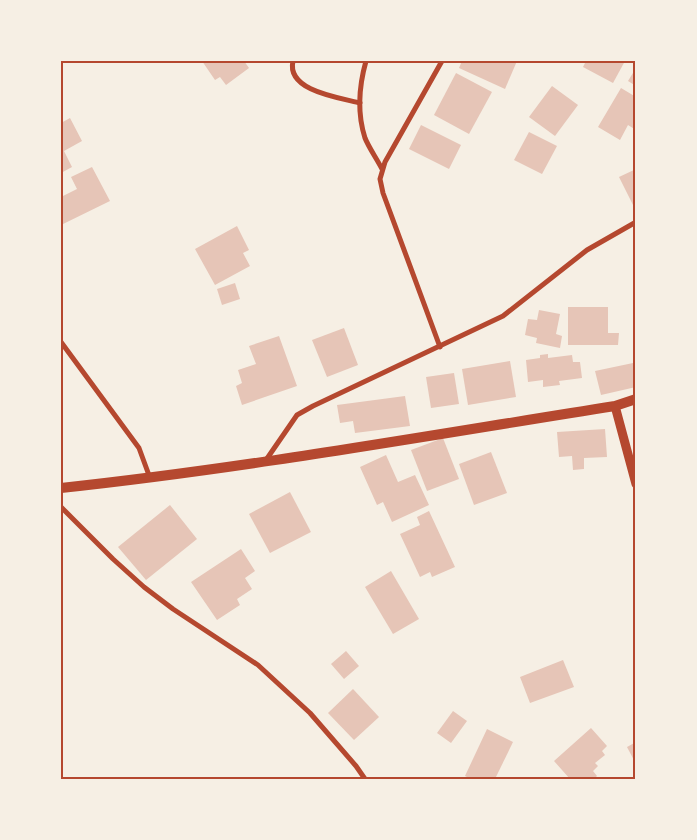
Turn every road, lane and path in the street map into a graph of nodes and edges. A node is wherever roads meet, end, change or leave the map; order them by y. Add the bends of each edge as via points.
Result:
1 (293, 61) edge
2 (366, 61) edge
3 (442, 61) edge
4 (360, 103) junction
5 (382, 168) junction
6 (636, 222) edge
7 (61, 342) edge
8 (440, 347) junction
9 (636, 399) edge
10 (615, 406) junction
11 (266, 461) junction
12 (150, 478) junction
13 (636, 484) edge
14 (61, 488) edge
15 (61, 507) edge
16 (365, 779) edge

1 - 4 street via 292,67 300,83 318,93
2 - 4 street
3 - 5 street
4 - 5 street via 366,139
5 - 8 street via 382,193
6 - 8 street via 587,250 503,316
7 - 12 street via 139,448
8 - 11 street via 297,415
9 - 10 main road
10 - 11 main road
10 - 13 street
11 - 12 main road
12 - 14 main road
15 - 16 street via 144,587 258,665 310,713

